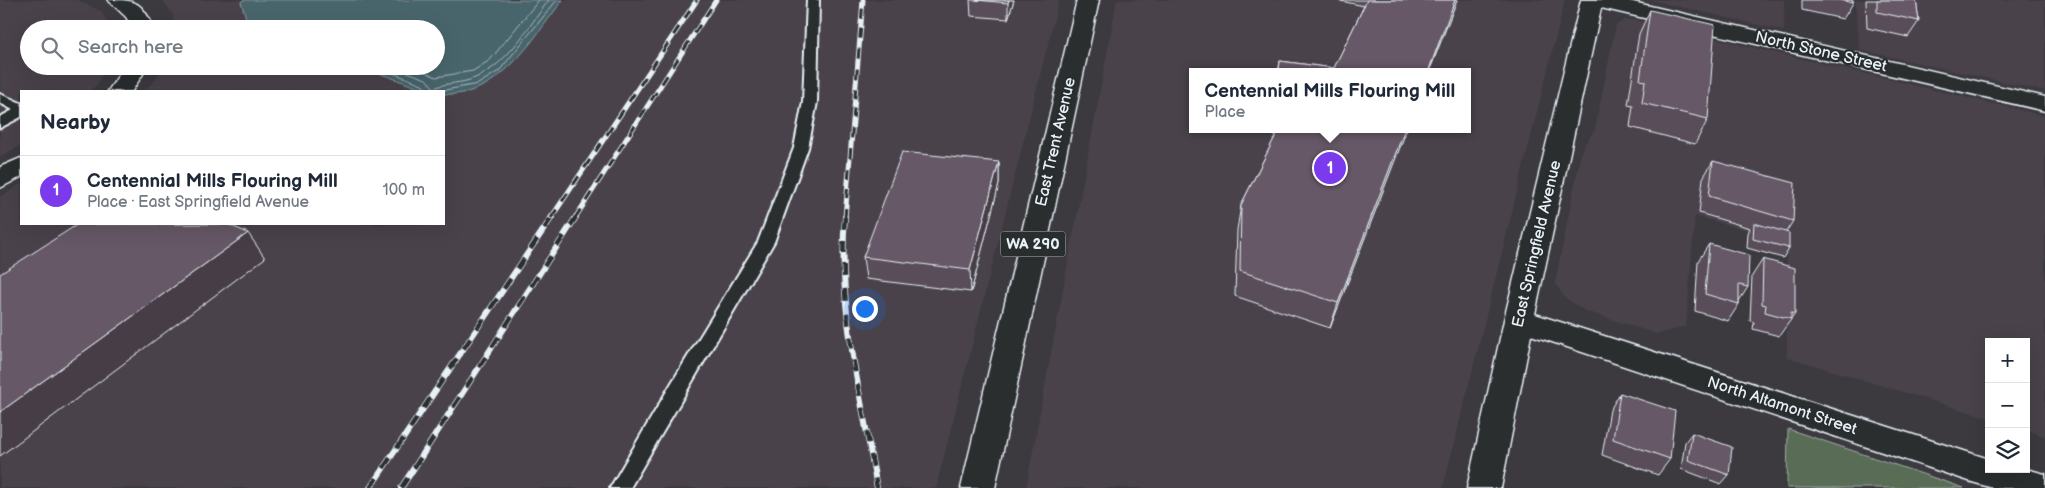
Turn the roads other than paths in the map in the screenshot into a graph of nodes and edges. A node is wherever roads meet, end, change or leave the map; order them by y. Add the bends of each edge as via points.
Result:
1 (118, 0) edge
2 (813, 0) edge
3 (1088, 0) edge
4 (1592, 0) edge
5 (1596, 0) edge
6 (139, 20) edge
7 (131, 75) edge
8 (121, 90) edge
9 (0, 98) edge
10 (2045, 104) edge
11 (20, 109) edge
12 (20, 111) edge
13 (0, 123) edge
14 (20, 167) edge
15 (0, 179) edge
16 (1519, 320) junction
17 (620, 488) edge
18 (978, 488) edge
19 (1484, 488) edge
20 (2045, 488) edge

1 - 6 street
2 - 17 lane via 810,102 801,148 766,242
3 - 18 street, East Trent Avenue / WA 290
4 - 16 street, East Springfield Avenue
5 - 10 street, North Stone Street
7 - 8 street
9 - 11 lane
12 - 13 lane
14 - 15 street
16 - 19 street, East Springfield Avenue
16 - 20 street, North Altamont Street via 1972,468

